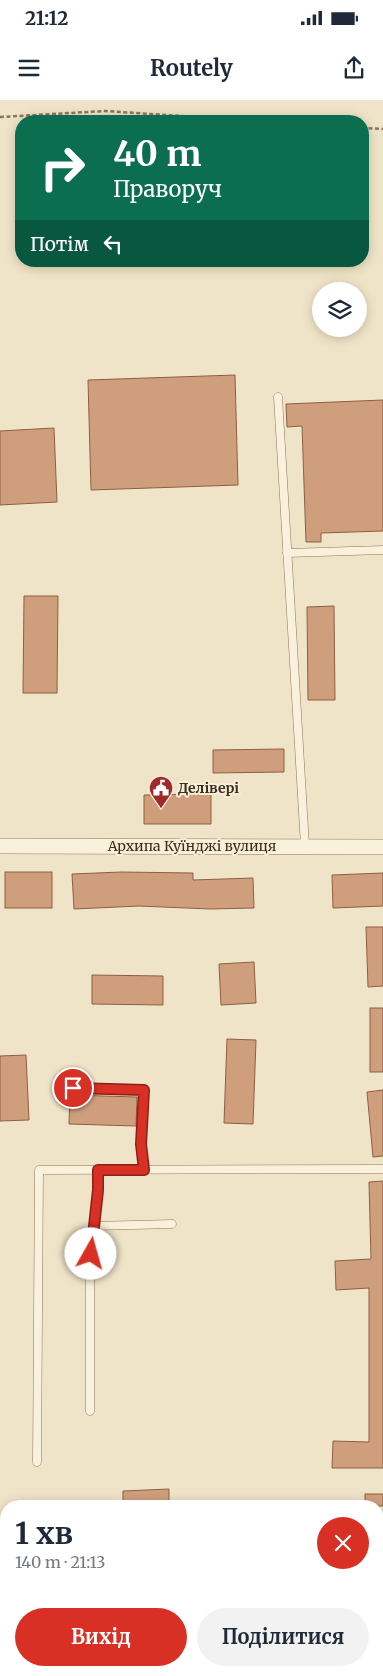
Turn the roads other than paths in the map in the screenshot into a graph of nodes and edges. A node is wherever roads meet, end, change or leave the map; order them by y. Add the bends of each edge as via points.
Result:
1 (278, 397) dead end
2 (383, 550) edge
3 (287, 554) junction
4 (0, 846) edge
5 (305, 846) junction
6 (383, 847) edge
7 (73, 1088) dead end
8 (98, 1170) junction
9 (144, 1170) junction
10 (383, 1170) edge
11 (172, 1224) dead end
12 (94, 1226) junction
13 (90, 1410) dead end
14 (37, 1462) dead end

1 - 3 lane
2 - 3 lane
3 - 5 lane
4 - 5 street, Архипа Куїнджі вулиця
5 - 6 street, Архипа Куїнджі вулиця
7 - 9 lane via 144,1090 141,1144
8 - 9 lane
8 - 12 lane
8 - 14 lane via 40,1170
9 - 10 lane
11 - 12 lane
12 - 13 lane via 90,1267

